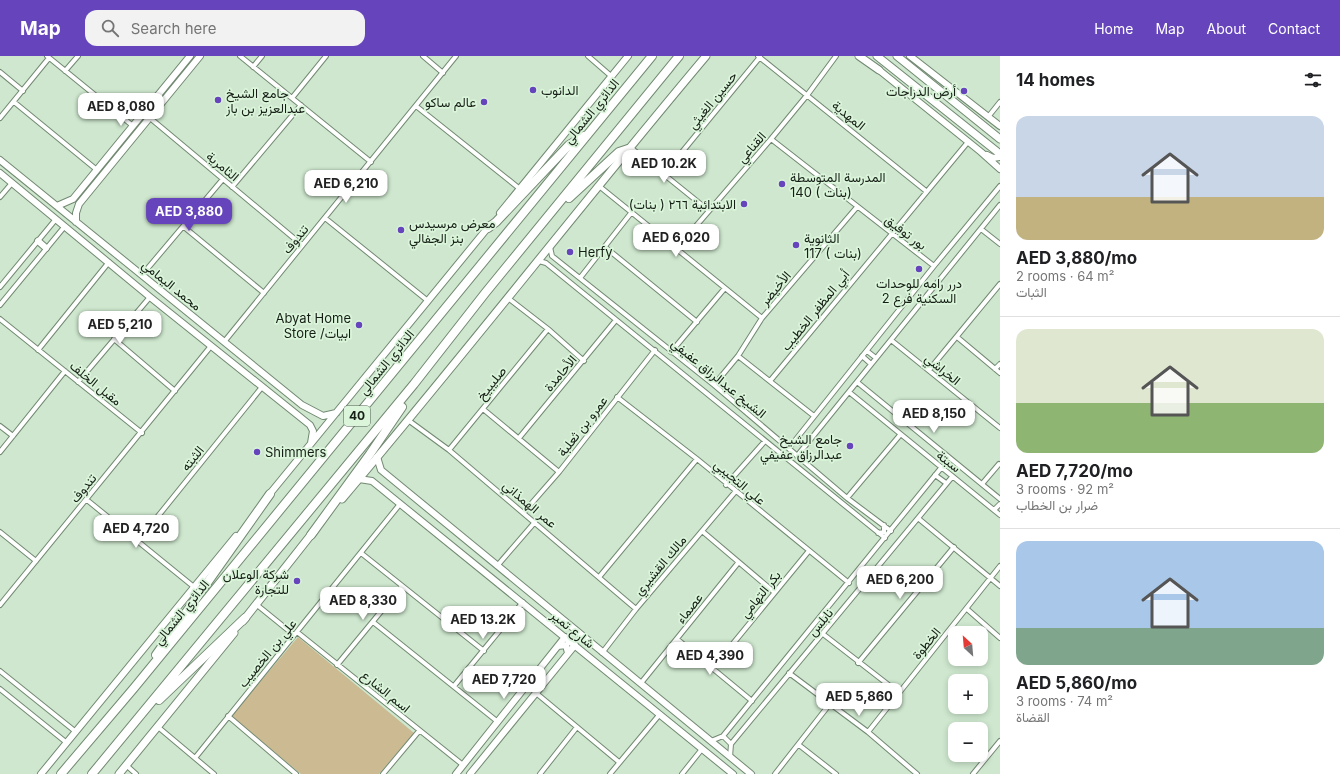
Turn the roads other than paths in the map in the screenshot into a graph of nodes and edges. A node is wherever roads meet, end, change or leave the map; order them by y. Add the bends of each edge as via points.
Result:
1 (78, 56) edge
2 (190, 56) edge
3 (200, 56) edge
4 (240, 56) edge
5 (262, 56) edge
6 (326, 56) edge
7 (423, 56) edge
8 (456, 56) edge
9 (588, 56) edge
10 (628, 56) edge
11 (652, 56) edge
12 (679, 56) edge
13 (706, 56) edge
14 (836, 56) edge
15 (859, 56) edge
16 (865, 56) edge
17 (897, 56) edge
18 (910, 56) edge
19 (48, 57) edge
20 (759, 57) edge
21 (877, 57) edge
22 (253, 67) junction
23 (879, 70) junction
24 (65, 71) junction
25 (0, 72) edge
26 (443, 72) junction
27 (612, 76) junction
28 (23, 91) junction
29 (808, 94) junction
30 (292, 98) junction
31 (14, 102) junction
32 (1000, 102) edge
33 (301, 105) junction
34 (416, 106) junction
35 (988, 117) junction
36 (0, 118) edge
37 (150, 118) junction
38 (133, 126) junction
39 (1000, 126) edge
40 (588, 134) junction
41 (771, 139) junction
42 (1000, 139) edge
43 (968, 142) junction
44 (628, 148) junction
45 (981, 152) junction
46 (1000, 154) edge
47 (1000, 157) edge
48 (0, 160) edge
49 (371, 162) junction
50 (1000, 169) edge
51 (97, 170) junction
52 (0, 173) edge
53 (664, 174) junction
54 (224, 179) junction
55 (12, 183) junction
56 (599, 186) junction
57 (1000, 186) edge
58 (232, 187) junction
59 (520, 189) junction
60 (926, 191) junction
61 (76, 195) junction
62 (0, 198) edge
63 (83, 199) junction
64 (1000, 205) edge
65 (57, 206) junction
66 (857, 207) junction
67 (554, 209) junction
68 (708, 210) junction
69 (631, 213) junction
70 (325, 218) junction
71 (56, 219) junction
72 (76, 222) junction
73 (65, 226) junction
74 (184, 227) junction
75 (488, 228) junction
76 (981, 229) junction
77 (891, 234) junction
78 (38, 241) junction
79 (1000, 244) edge
80 (302, 245) junction
81 (550, 247) junction
82 (46, 248) junction
83 (605, 248) junction
84 (677, 248) junction
85 (552, 256) junction
86 (124, 260) junction
87 (109, 262) junction
88 (543, 262) junction
89 (934, 266) junction
90 (117, 269) junction
91 (142, 275) junction
92 (580, 278) junction
93 (1000, 284) edge
94 (1, 286) edge
95 (725, 288) junction
96 (264, 293) junction
97 (150, 297) junction
98 (508, 298) junction
99 (428, 301) junction
100 (0, 305) edge
101 (762, 318) junction
102 (0, 319) edge
103 (616, 320) junction
104 (697, 322) junction
105 (548, 329) junction
106 (957, 337) junction
107 (114, 339) junction
108 (891, 340) junction
109 (224, 342) junction
110 (211, 346) junction
111 (38, 350) junction
112 (654, 350) junction
113 (867, 350) junction
114 (671, 352) junction
115 (738, 356) junction
116 (862, 356) junction
117 (876, 358) junction
118 (584, 361) junction
119 (871, 364) junction
120 (1000, 364) edge
121 (929, 370) junction
122 (995, 370) junction
123 (65, 371) junction
124 (1000, 373) edge
125 (770, 381) junction
126 (78, 382) junction
127 (856, 382) junction
128 (414, 384) junction
129 (714, 386) junction
130 (262, 387) junction
131 (175, 391) junction
132 (849, 392) junction
133 (617, 397) junction
134 (302, 405) junction
135 (483, 409) junction
136 (295, 413) junction
137 (336, 413) junction
138 (814, 416) junction
139 (408, 419) junction
140 (0, 426) edge
141 (1000, 428) edge
142 (142, 433) junction
143 (900, 435) junction
144 (13, 436) junction
145 (800, 437) junction
146 (519, 438) junction
147 (765, 441) junction
148 (809, 443) junction
149 (310, 445) junction
150 (789, 448) junction
151 (449, 450) junction
152 (0, 452) edge
153 (797, 456) junction
154 (377, 457) junction
155 (697, 459) junction
156 (1000, 464) edge
157 (941, 468) junction
158 (381, 470) junction
159 (559, 472) junction
160 (936, 475) junction
161 (952, 477) junction
162 (359, 479) junction
163 (372, 481) junction
164 (946, 483) junction
165 (982, 484) junction
166 (726, 485) junction
167 (735, 492) junction
168 (270, 494) junction
169 (848, 498) junction
170 (1000, 499) edge
171 (87, 500) junction
172 (400, 504) junction
173 (1000, 504) edge
174 (994, 510) junction
175 (524, 512) junction
176 (1000, 514) edge
177 (919, 518) junction
178 (535, 522) junction
179 (884, 525) junction
180 (702, 531) junction
181 (891, 531) junction
182 (0, 532) edge
183 (878, 533) junction
184 (311, 535) junction
185 (885, 538) junction
186 (138, 541) junction
187 (954, 546) junction
188 (808, 552) junction
189 (361, 553) junction
190 (36, 561) junction
191 (738, 563) junction
192 (497, 566) junction
193 (1000, 566) edge
194 (600, 576) junction
195 (990, 578) junction
196 (849, 583) junction
197 (402, 586) junction
198 (1000, 586) edge
199 (194, 587) junction
200 (774, 592) junction
201 (523, 602) junction
202 (0, 605) edge
203 (257, 605) junction
204 (636, 608) junction
205 (966, 609) junction
206 (552, 611) junction
207 (560, 617) junction
208 (245, 618) junction
209 (545, 620) junction
210 (373, 622) junction
211 (552, 626) junction
212 (295, 634) junction
213 (823, 634) junction
214 (565, 636) junction
215 (1000, 638) edge
216 (677, 639) junction
217 (575, 644) junction
218 (558, 646) junction
219 (484, 651) junction
220 (568, 653) junction
221 (602, 653) junction
222 (858, 663) junction
223 (337, 665) junction
224 (713, 668) junction
225 (0, 671) edge
226 (789, 673) junction
227 (641, 683) junction
228 (454, 686) junction
229 (134, 688) junction
230 (0, 689) edge
231 (536, 693) junction
232 (899, 693) junction
233 (752, 701) junction
234 (829, 705) junction
235 (660, 714) junction
236 (228, 716) junction
237 (498, 722) junction
238 (158, 727) junction
239 (577, 727) junction
240 (419, 731) junction
241 (76, 732) junction
242 (127, 732) junction
243 (868, 732) junction
244 (723, 736) junction
245 (710, 741) junction
246 (1000, 741) edge
247 (67, 743) junction
248 (731, 744) junction
249 (798, 745) junction
250 (702, 749) junction
251 (730, 756) junction
252 (195, 758) junction
253 (619, 762) junction
254 (126, 765) junction
255 (463, 765) junction
256 (914, 773) edge
257 (42, 774) edge
258 (61, 774) edge
259 (92, 774) edge
260 (119, 774) edge
261 (136, 774) edge
262 (214, 774) edge
263 (296, 774) edge
264 (384, 774) edge
265 (456, 774) edge
266 (470, 774) edge
267 (540, 774) edge
268 (610, 774) edge
269 (682, 774) edge
270 (733, 774) edge
271 (751, 774) edge
272 (775, 774) edge
273 (836, 774) edge
274 (973, 774) edge

1 - 24 street
2 - 38 street
3 - 37 street
4 - 22 street
5 - 22 street
6 - 30 street
7 - 26 street
8 - 26 street, تندوف
9 - 27 street
10 - 27 street, الدائري الشمالي
11 - 40 highway, الدائري الشمالي / 40
12 - 67 highway, 40
13 - 44 main road
14 - 29 street, القناعي
15 - 23 main road
16 - 23 main road
17 - 42 main road
18 - 35 street
19 - 24 street
19 - 28 street
20 - 29 street, المهدية
20 - 53 street, حسين الغيثي
21 - 46 main road
22 - 30 street
23 - 43 street
24 - 38 street
25 - 28 street
26 - 34 street, تندوف
27 - 59 street, الدائري الشمالي
28 - 31 street
29 - 41 street, القناعي
29 - 60 street, المهدية
30 - 33 street
31 - 36 street
31 - 51 street
32 - 35 street
33 - 49 street
33 - 58 street
34 - 49 street, تندوف
34 - 59 street
35 - 39 street
37 - 54 street, الثامرية
37 - 63 street
38 - 51 street
40 - 75 highway via 569,145
40 - 229 highway, الدائري الشمالي / 40
41 - 66 street, بور توفيق
41 - 68 street, القناعي
43 - 45 street
43 - 60 street, أبي المظفر الخطيب
44 - 53 street
44 - 56 main road
44 - 67 highway via 619,152
45 - 47 street via 993,158
45 - 50 street
48 - 65 street, محمد اليمامي
49 - 70 street, تندوف
51 - 61 street
52 - 55 street, محمد اليمامي
53 - 68 street
54 - 58 street, الثامرية
54 - 74 street
55 - 62 street
55 - 71 street, محمد اليمامي
56 - 69 street
56 - 81 main road
57 - 89 street
58 - 80 street, الثامرية
59 - 75 street, الدائري الشمالي
60 - 77 street, أبي المظفر الخطيب
61 - 63 street via 77,202
61 - 65 street via 71,201
63 - 72 street via 77,208
64 - 76 street
65 - 72 street, محمد اليمامي
66 - 77 street, بور توفيق
66 - 101 street, الأخيضر
67 - 128 highway, 40
68 - 84 street, القناعي
69 - 83 street
69 - 84 street
70 - 80 street, تندوف
70 - 99 street
71 - 73 street, محمد اليمامي
71 - 78 street
72 - 86 street, محمد اليمامي
73 - 82 street
73 - 87 street, محمد اليمامي
74 - 91 street
74 - 96 street
75 - 99 street, الدائري الشمالي
76 - 79 street
76 - 108 street
77 - 89 street, بور توفيق
77 - 125 street, أبي المظفر الخطيب
78 - 82 street
78 - 94 street
80 - 96 street, تندوف
81 - 85 street
81 - 88 main road
82 - 100 street
83 - 92 street
83 - 104 street
84 - 95 street
85 - 88 street
85 - 92 street, الشيخ عبدالرزاق عفيفي
86 - 90 street
86 - 91 street, محمد اليمامي
87 - 90 street, محمد اليمامي
87 - 111 street
88 - 98 main road
88 - 103 street, الشيخ عبدالرزاق عفيفي
89 - 113 street
90 - 97 street, محمد اليمامي
91 - 109 street, محمد اليمامي
92 - 114 street, الشيخ عبدالرزاق عفيفي
93 - 106 street
95 - 101 street
95 - 104 street
96 - 109 street, تندوف
97 - 107 street
97 - 110 street, محمد اليمامي
98 - 105 street
98 - 139 main road
99 - 137 street, الدائري الشمالي
101 - 115 street, الأخيضر
102 - 111 street, مقبل الخلف
103 - 112 street, الشيخ عبدالرزاق عفيفي
103 - 118 street, الأحامدة
104 - 114 street
105 - 118 street
105 - 135 street, صليبيخ
106 - 121 street
106 - 122 street
107 - 126 street
107 - 131 street
108 - 117 street
108 - 121 street, الخراشي
109 - 134 street, محمد اليمامي
110 - 130 street, محمد اليمامي
110 - 131 street, تندوف
111 - 123 street, مقبل الخلف
112 - 133 street, عمرو بن ثعلبة
112 - 147 street, الشيخ عبدالرزاق عفيفي
113 - 116 street
113 - 117 street
114 - 129 street, الشيخ عبدالرزاق عفيفي
115 - 125 street
115 - 129 street, الأخيضر
116 - 119 street
116 - 138 street
117 - 119 street
118 - 146 street, الأحامدة
119 - 127 street
120 - 122 street
121 - 141 street, الخراشي
122 - 124 street
123 - 126 street, مقبل الخلف
123 - 144 street
125 - 138 street
126 - 142 street, مقبل الخلف
127 - 132 street
127 - 165 street, سبتة
128 - 184 highway via 402,407 370,454
128 - 242 highway, 40
129 - 150 street, الشيخ عبدالرزاق عفيفي
130 - 136 street, محمد اليمامي
130 - 186 street, الثبته
131 - 142 street, تندوف
132 - 143 street, سبتة
132 - 148 street
133 - 155 street, علي التجيبي
133 - 159 street, عمرو بن ثعلبة
134 - 136 street via 304,410
134 - 137 street, محمد اليمامي via 323,416
135 - 146 street
135 - 151 street, صليبيخ
136 - 149 street, محمد اليمامي via 310,425 313,431
137 - 149 street, الدائري الشمالي
138 - 145 street
139 - 151 street, عمر الهمذاني
139 - 154 main road
140 - 144 street
142 - 171 street, تندوف
143 - 157 street, سبتة
143 - 169 street
144 - 152 street
145 - 148 street via 801,443
145 - 150 street
146 - 159 street
147 - 166 street
147 - 183 street, الشيخ عبدالرزاق عفيفي
148 - 153 street
149 - 168 street, الدائري الشمالي
150 - 153 street, الشيخ عبدالرزاق عفيفي
151 - 175 street, عمر الهمذاني
153 - 169 street, الشيخ عبدالرزاق عفيفي
154 - 158 street
154 - 162 main road
155 - 166 street, علي التجيبي
155 - 194 street
156 - 165 street
157 - 160 street, نابلس
157 - 161 street, سبتة
158 - 163 street
158 - 192 street
159 - 175 street, عمرو بن ثعلبة
160 - 164 street
160 - 181 street, نابلس
161 - 164 street, نابلس
161 - 174 street, سبتة
162 - 163 street
162 - 184 main road
163 - 172 street, شارع تمير
164 - 177 street, نابلس
165 - 170 street, سبتة
166 - 167 street, علي التجيبي
167 - 180 street, مالك القشيري
167 - 188 street, علي التجيبي
168 - 199 street, الدائري الشمالي
168 - 229 highway
169 - 179 street, الشيخ عبدالرزاق عفيفي
171 - 186 street
171 - 190 street, تندوف
172 - 189 street, علي بن الخصيب
172 - 201 street, شارع تمير
173 - 174 street
174 - 176 street, سبتة
175 - 178 street, عمر الهمذاني
177 - 187 street
177 - 213 street, نابلس
178 - 192 street
178 - 194 street, عمر الهمذاني
179 - 181 street, الشيخ عبدالرزاق عفيفي
179 - 183 street via 884,532
180 - 191 street
180 - 204 street, مالك القشيري
181 - 185 street, نابلس
182 - 190 street
183 - 185 street, الشيخ عبدالرزاق عفيفي
184 - 203 main road
185 - 196 street, نابلس
186 - 199 street
187 - 195 street
187 - 222 street
188 - 196 street, علي التجيبي
188 - 200 street, بكر التهامي
189 - 197 street
189 - 212 street, علي بن الخصيب
190 - 202 street, تندوف
191 - 200 street
191 - 216 street, عصماء
192 - 206 street
193 - 195 street, الخطوة
194 - 204 street, عمر الهمذاني
195 - 198 street
195 - 205 street, الخطوة
196 - 233 street, نابلس
197 - 210 street
197 - 219 street
199 - 241 street, الدائري الشمالي
200 - 224 street, بكر التهامي
201 - 209 street, شارع تمير
201 - 219 street
203 - 208 main road
203 - 212 street, اسم الشارع
204 - 221 street, مالك القشيري
205 - 215 street
205 - 232 street, الخطوة
206 - 207 street
206 - 209 street
207 - 211 street
207 - 221 street
208 - 238 main road
208 - 242 highway
209 - 211 street, شارع تمير
210 - 223 street
210 - 228 street
211 - 214 street, شارع تمير
212 - 223 street, اسم الشارع
212 - 236 street, علي بن الخصيب
213 - 222 street
213 - 226 street, نابلس
214 - 217 street, شارع تمير
214 - 218 street
216 - 224 street
216 - 227 street, عصماء
217 - 220 street
217 - 235 street, شارع تمير
218 - 220 street via 566,645
218 - 237 street
219 - 228 street
220 - 231 street
221 - 227 street
222 - 232 street
223 - 240 street, اسم الشارع
224 - 233 street
225 - 241 street
226 - 234 street
226 - 248 street, نابلس
227 - 245 street
228 - 237 street
229 - 258 highway, الدائري الشمالي / 40
230 - 247 street
231 - 239 street
231 - 266 street
232 - 243 street, الخطوة
233 - 244 street, نابلس
234 - 243 street
234 - 249 street
235 - 250 street, شارع تمير
235 - 253 street
236 - 252 street, علي بن الخصيب
236 - 263 street
237 - 255 street
238 - 252 street
238 - 254 main road
239 - 253 street
239 - 267 street
240 - 255 street, اسم الشارع
240 - 264 street
241 - 247 street, الدائري الشمالي
242 - 259 highway, 40
243 - 256 street
244 - 245 street, نابلس
244 - 248 street
245 - 251 street
246 - 274 street
247 - 257 street, الدائري الشمالي
248 - 251 street
249 - 272 street
249 - 273 street
250 - 269 street
250 - 270 street, شارع تمير
251 - 271 street
252 - 262 street
253 - 268 street
254 - 260 main road
254 - 261 street
255 - 265 street

